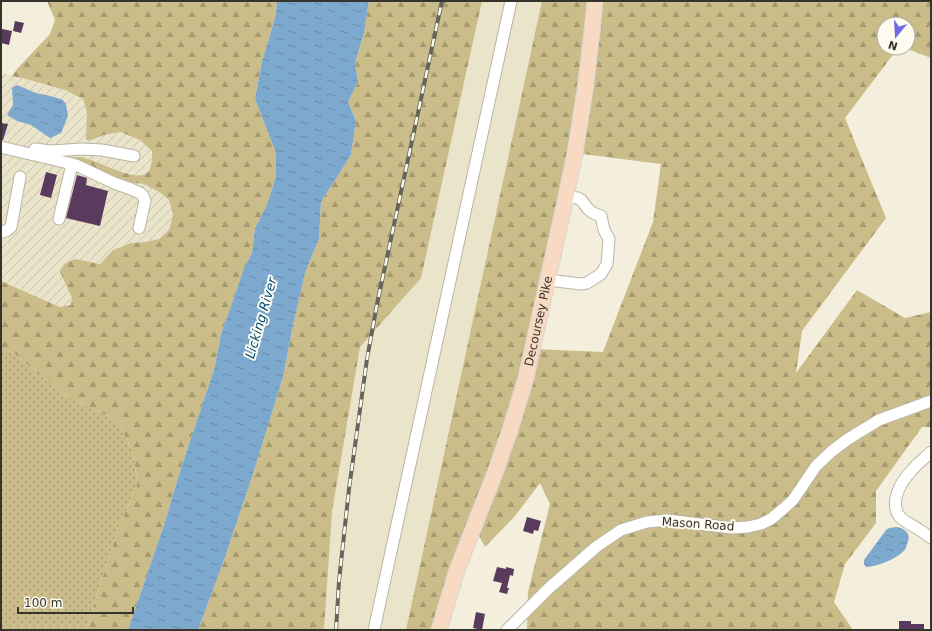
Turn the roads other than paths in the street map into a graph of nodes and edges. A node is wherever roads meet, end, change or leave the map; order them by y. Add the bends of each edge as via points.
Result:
1 (511, 1) edge
2 (595, 1) edge
3 (1, 142) edge
4 (1, 147) edge
5 (134, 156) dead end
6 (72, 164) junction
7 (20, 177) dead end
8 (566, 197) junction
9 (59, 219) dead end
10 (139, 228) dead end
11 (1, 232) edge
12 (548, 280) junction
13 (931, 401) edge
14 (931, 452) edge
15 (931, 538) edge
16 (374, 630) edge
17 (439, 630) edge
18 (507, 630) edge

1 - 16 street
2 - 8 main road, Decoursey Pike via 585,90
3 - 5 street via 33,149 102,150
4 - 6 street
6 - 9 street
6 - 10 street via 140,193 145,201
7 - 11 street via 11,227
8 - 12 main road, Decoursey Pike
8 - 12 street via 578,198 593,213 601,216 609,239 607,264 601,274 587,283
12 - 17 main road, Decoursey Pike via 528,371 510,430 457,570
13 - 18 street, Mason Road via 879,420 848,439 816,466 793,500 761,524 732,528 667,520 647,522 621,530 596,546
14 - 15 street via 912,469 896,501 900,517

